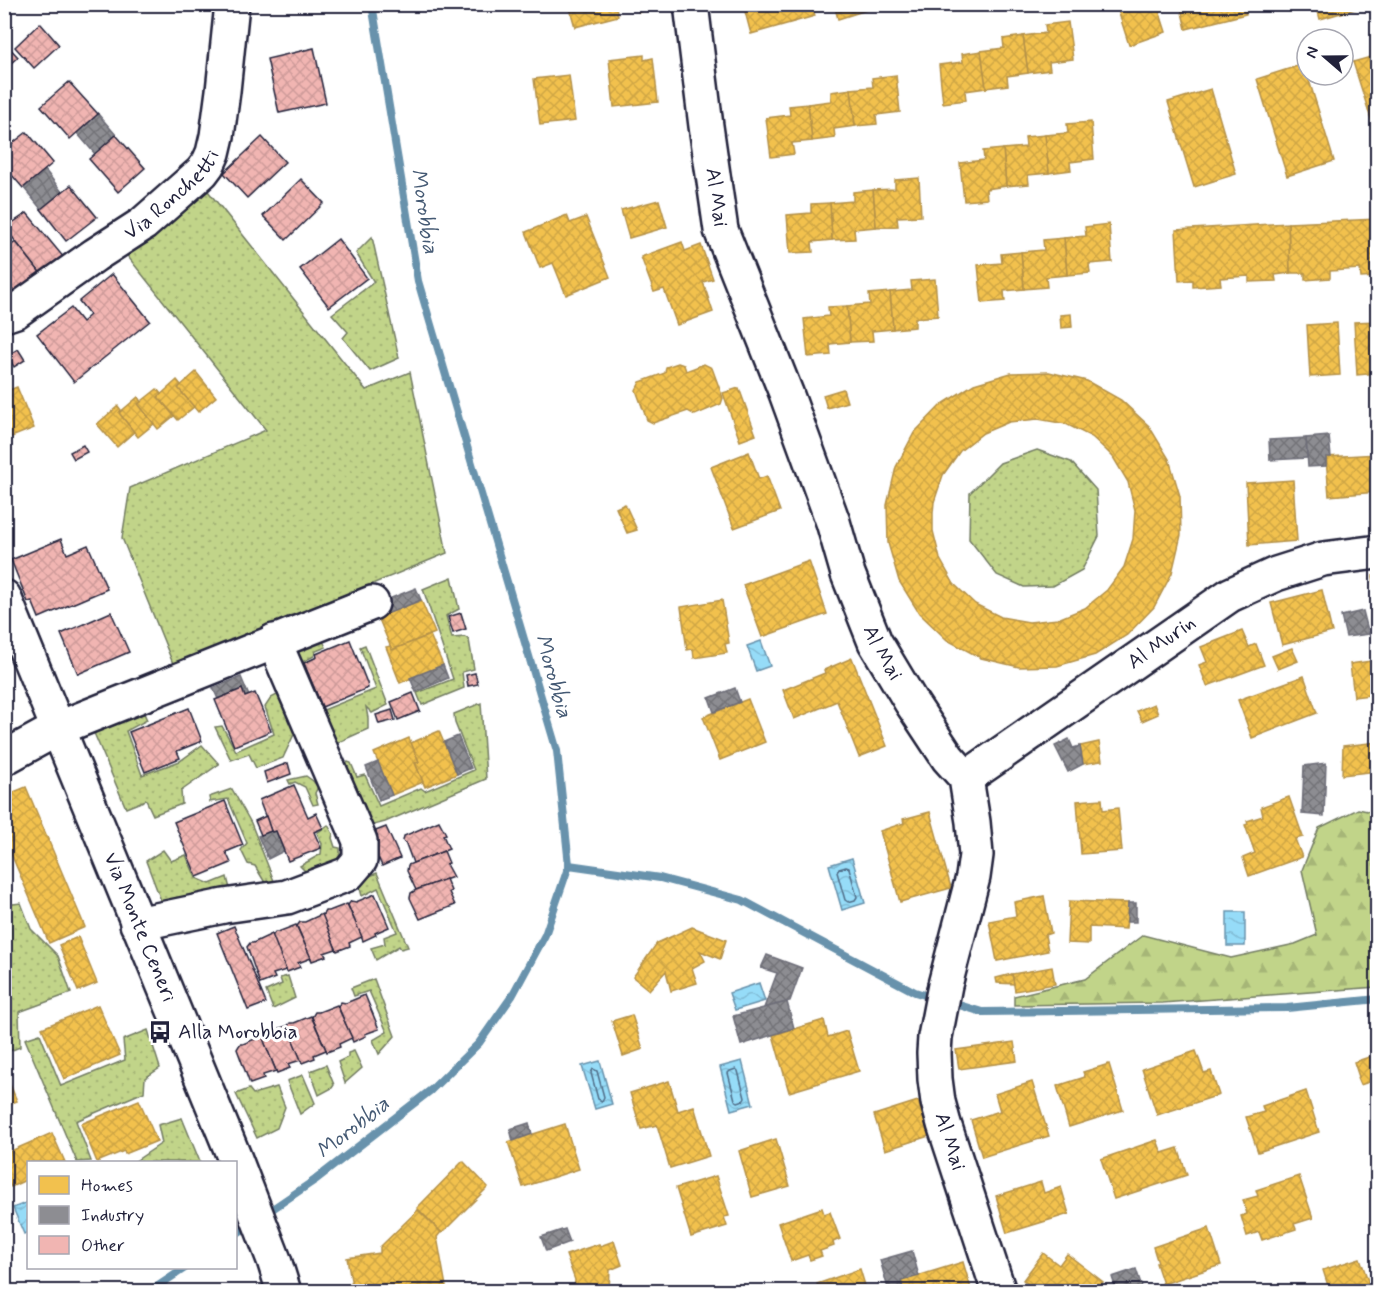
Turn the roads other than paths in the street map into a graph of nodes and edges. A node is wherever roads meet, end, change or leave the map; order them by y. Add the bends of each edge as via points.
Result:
1 (232, 4) edge
2 (691, 4) edge
3 (4, 315) edge
4 (1377, 552) edge
5 (4, 597) edge
6 (372, 603) dead end
7 (274, 641) junction
8 (58, 728) junction
9 (4, 758) edge
10 (966, 778) junction
11 (137, 924) junction
12 (236, 1161) edge
13 (237, 1164) edge
14 (284, 1292) edge
15 (999, 1292) edge

1 - 3 street, Via Ronchetti via 217,136 208,164 143,224 16,311
2 - 10 street, Al Mai via 721,230 786,393 875,642 948,758
4 - 10 street, Al Murin via 1323,559 1230,595
5 - 8 street, Via Monte Ceneri
6 - 7 street
7 - 8 street
7 - 11 street via 360,841 360,860 348,874 287,897
8 - 9 street
8 - 11 street, Via Monte Ceneri
10 - 15 street, Al Mai via 976,855 974,877 945,985 934,1053 938,1102
11 - 12 street, Via Monte Ceneri
13 - 14 street, Via Monte Ceneri

